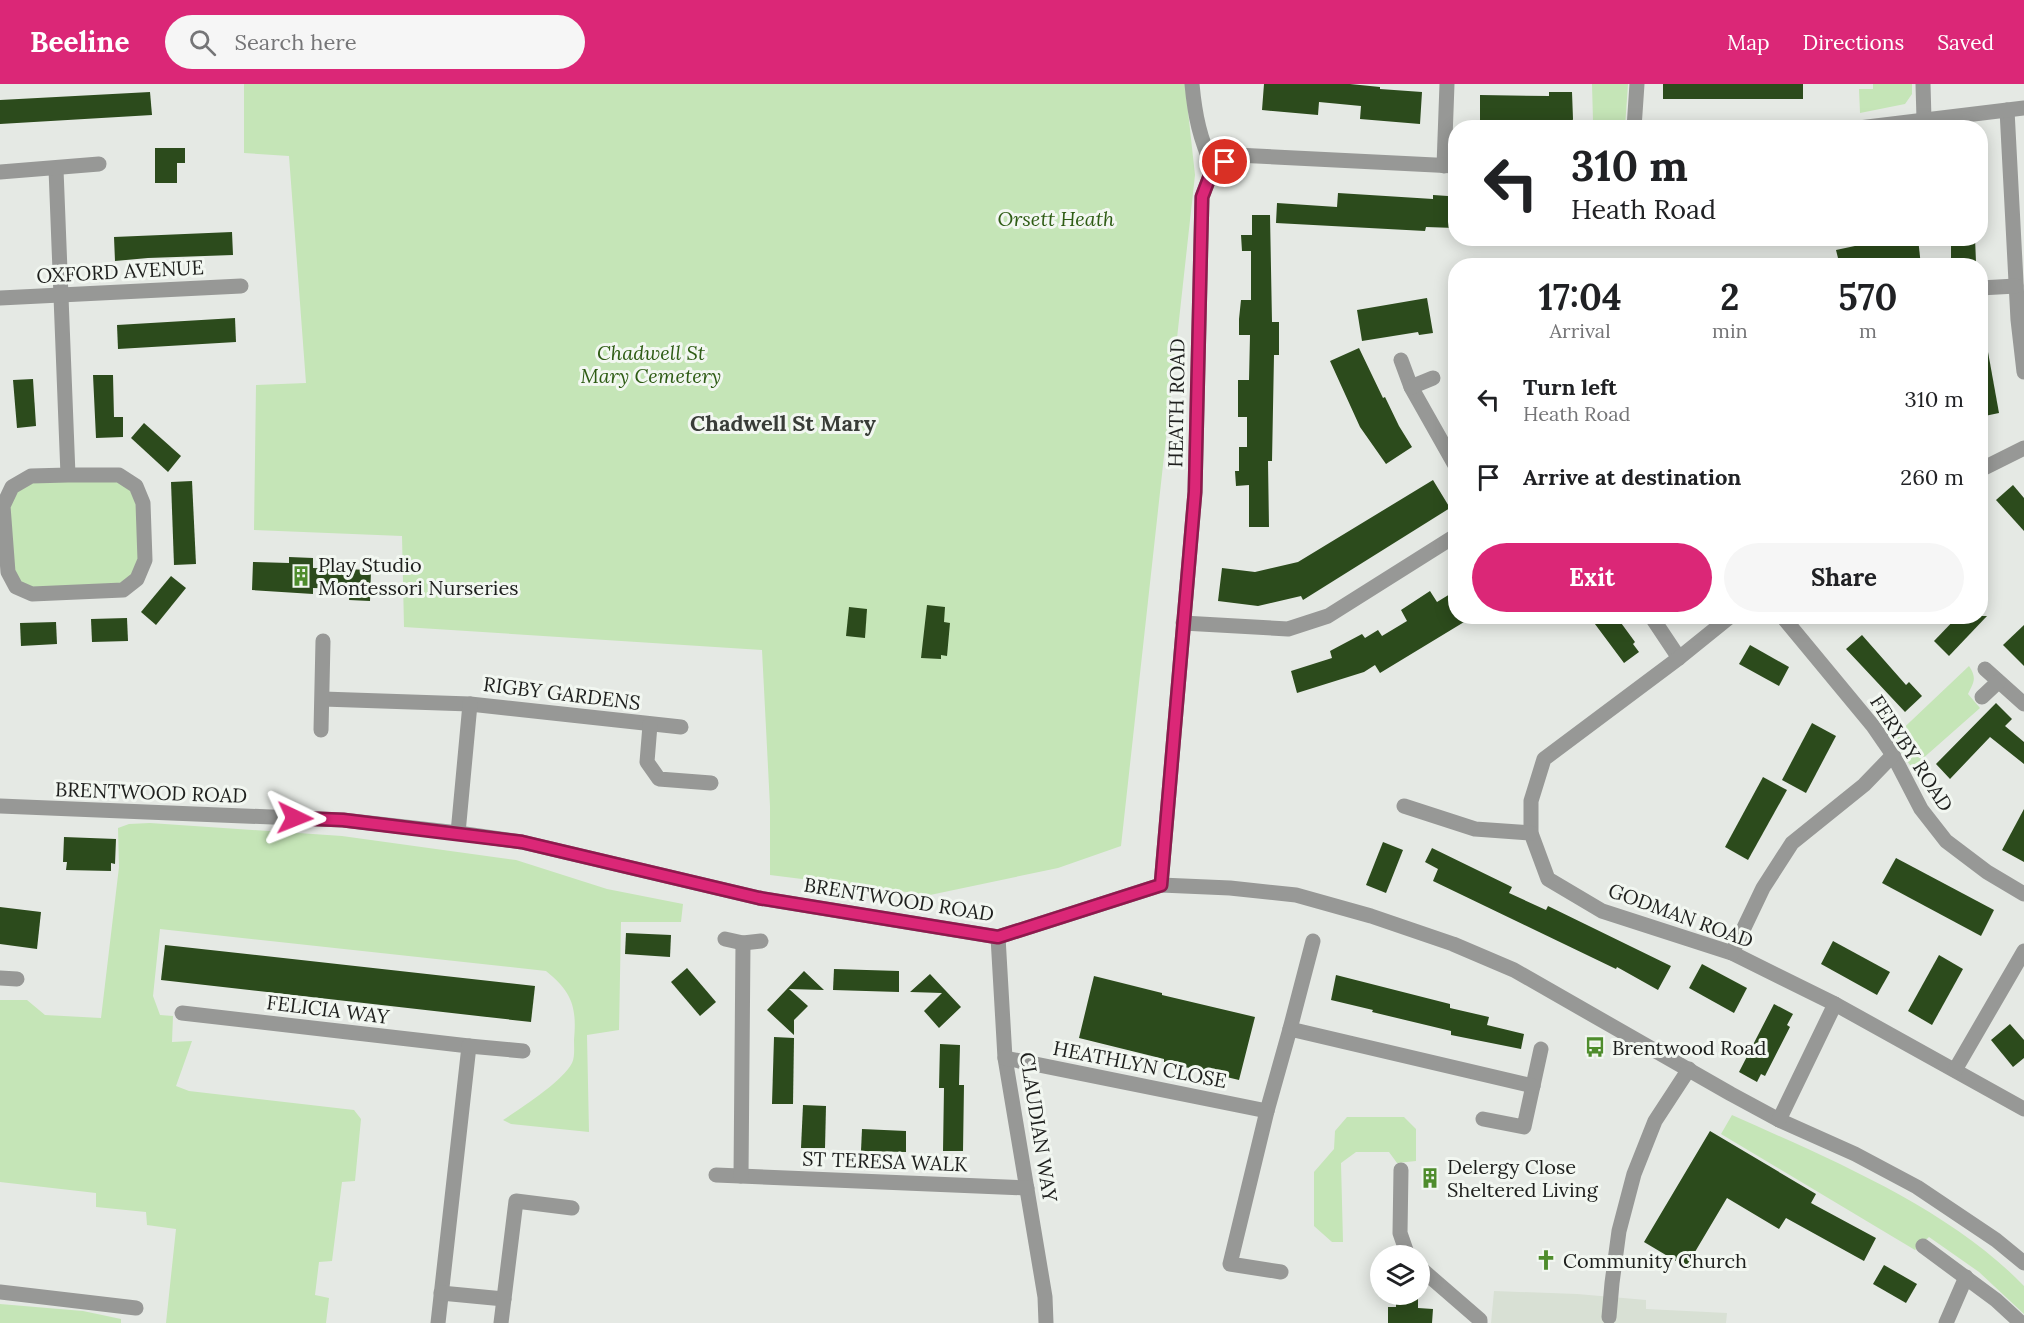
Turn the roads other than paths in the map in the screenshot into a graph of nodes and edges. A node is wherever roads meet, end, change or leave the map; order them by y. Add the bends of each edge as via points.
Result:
1 (1192, 84) edge
2 (1447, 84) edge
3 (1637, 84) edge
4 (1923, 84) edge
5 (2024, 108) edge
6 (2007, 110) junction
7 (1924, 119) junction
8 (1448, 120) edge
9 (1635, 120) edge
10 (1917, 120) edge
11 (99, 164) dead end
12 (1448, 166) edge
13 (1213, 168) junction
14 (57, 169) junction
15 (0, 172) edge
16 (241, 286) dead end
17 (2016, 286) junction
18 (1988, 288) edge
19 (62, 295) junction
20 (0, 298) edge
21 (1401, 360) dead end
22 (2024, 372) edge
23 (1433, 378) dead end
24 (1411, 387) junction
25 (2024, 448) edge
26 (1448, 453) edge
27 (1988, 466) edge
28 (68, 475) junction
29 (1448, 540) edge
30 (1184, 623) junction
31 (1656, 624) edge
32 (1721, 624) edge
33 (1789, 624) edge
34 (323, 641) dead end
35 (1679, 658) junction
36 (1985, 669) dead end
37 (1998, 682) junction
38 (1982, 697) dead end
39 (322, 699) junction
40 (470, 704) junction
41 (2024, 704) edge
42 (650, 725) junction
43 (681, 728) dead end
44 (321, 730) dead end
45 (1893, 755) junction
46 (711, 783) dead end
47 (0, 806) edge
48 (1404, 806) dead end
49 (458, 833) junction
50 (1531, 833) junction
51 (1161, 885) junction
52 (2024, 894) edge
53 (998, 937) junction
54 (725, 939) dead end
55 (761, 940) dead end
56 (1313, 941) dead end
57 (743, 943) junction
58 (2024, 951) edge
59 (1732, 953) junction
60 (0, 978) edge
61 (18, 979) dead end
62 (1835, 1004) junction
63 (182, 1013) dead end
64 (1290, 1029) junction
65 (470, 1046) junction
66 (1541, 1049) dead end
67 (523, 1052) dead end
68 (1005, 1058) junction
69 (1689, 1069) junction
70 (1955, 1070) junction
71 (1533, 1086) junction
72 (2024, 1109) edge
73 (1267, 1111) junction
74 (1483, 1119) dead end
75 (1779, 1120) junction
76 (1401, 1170) dead end
77 (716, 1175) dead end
78 (741, 1176) junction
79 (1028, 1188) junction
80 (572, 1208) dead end
81 (1404, 1245) edge
82 (1923, 1246) dead end
83 (2024, 1263) edge
84 (1281, 1272) dead end
85 (1966, 1276) junction
86 (1430, 1277) edge
87 (0, 1292) edge
88 (441, 1293) junction
89 (504, 1299) junction
90 (136, 1308) dead end
91 (1609, 1317) dead end
92 (438, 1323) edge
93 (501, 1323) edge
94 (1046, 1323) edge
95 (1480, 1323) edge
96 (1946, 1323) edge
97 (2021, 1323) edge

1 - 13 street via 1201,141
2 - 8 street
3 - 9 street
4 - 7 street
5 - 6 street
6 - 7 street
6 - 17 street
7 - 10 street
11 - 14 street
12 - 13 street via 1236,155
13 - 30 street, HEATH ROAD via 1202,197 1195,492
14 - 15 street
14 - 19 street
16 - 19 street, OXFORD AVENUE
17 - 18 street
17 - 22 street
19 - 20 street, OXFORD AVENUE
19 - 28 street
21 - 24 street
23 - 24 street
24 - 26 street
25 - 27 street
28 - 28 street via 119,475 136,486 143,502 145,560 137,579 123,590 32,594 16,586 8,572 3,506 12,487 31,476
29 - 30 street via 1328,616 1288,629
30 - 51 street, HEATH ROAD
31 - 35 street
32 - 35 street, GODMAN ROAD
33 - 45 street, FERYBY ROAD
34 - 39 street
35 - 50 street, GODMAN ROAD via 1544,759 1531,801
36 - 37 street
37 - 38 street
37 - 41 street
39 - 40 street, RIGBY GARDENS
39 - 44 street
40 - 42 street, RIGBY GARDENS
40 - 49 street, RIGBY GARDENS
42 - 43 street, RIGBY GARDENS
42 - 46 street, RIGBY GARDENS via 647,762 659,779
45 - 52 street, FERYBY ROAD via 1921,809 1946,842
45 - 59 street via 1864,785 1791,843 1763,888
47 - 49 street, BRENTWOOD ROAD via 343,820
48 - 50 street via 1475,829
49 - 53 street, BRENTWOOD ROAD via 522,842 759,898
50 - 59 street, GODMAN ROAD via 1548,879 1602,911
51 - 53 street, BRENTWOOD ROAD
51 - 69 street, BRENTWOOD ROAD via 1296,895 1443,940 1514,970
53 - 68 street, CLAUDIAN WAY
54 - 57 street
55 - 57 street
56 - 64 street
57 - 78 street
58 - 70 street
59 - 62 street, GODMAN ROAD
60 - 61 street
62 - 70 street, GODMAN ROAD
62 - 75 street
63 - 65 street, FELICIA WAY
64 - 71 street
64 - 73 street
65 - 67 street, FELICIA WAY
65 - 88 street
66 - 71 street
68 - 73 street, HEATHLYN CLOSE
68 - 79 street, CLAUDIAN WAY
69 - 75 street, BRENTWOOD ROAD
69 - 91 street via 1654,1121 1634,1174 1619,1231
70 - 72 street, GODMAN ROAD
71 - 74 street via 1524,1127
73 - 84 street via 1230,1264
75 - 83 street, BRENTWOOD ROAD via 1917,1187
76 - 81 street via 1400,1233
77 - 78 street, ST TERESA WALK
78 - 79 street, ST TERESA WALK
79 - 94 street, CLAUDIAN WAY
80 - 89 street via 516,1201
82 - 85 street
85 - 96 street
85 - 97 street
86 - 95 street
87 - 90 street
88 - 89 street
88 - 92 street
89 - 93 street

